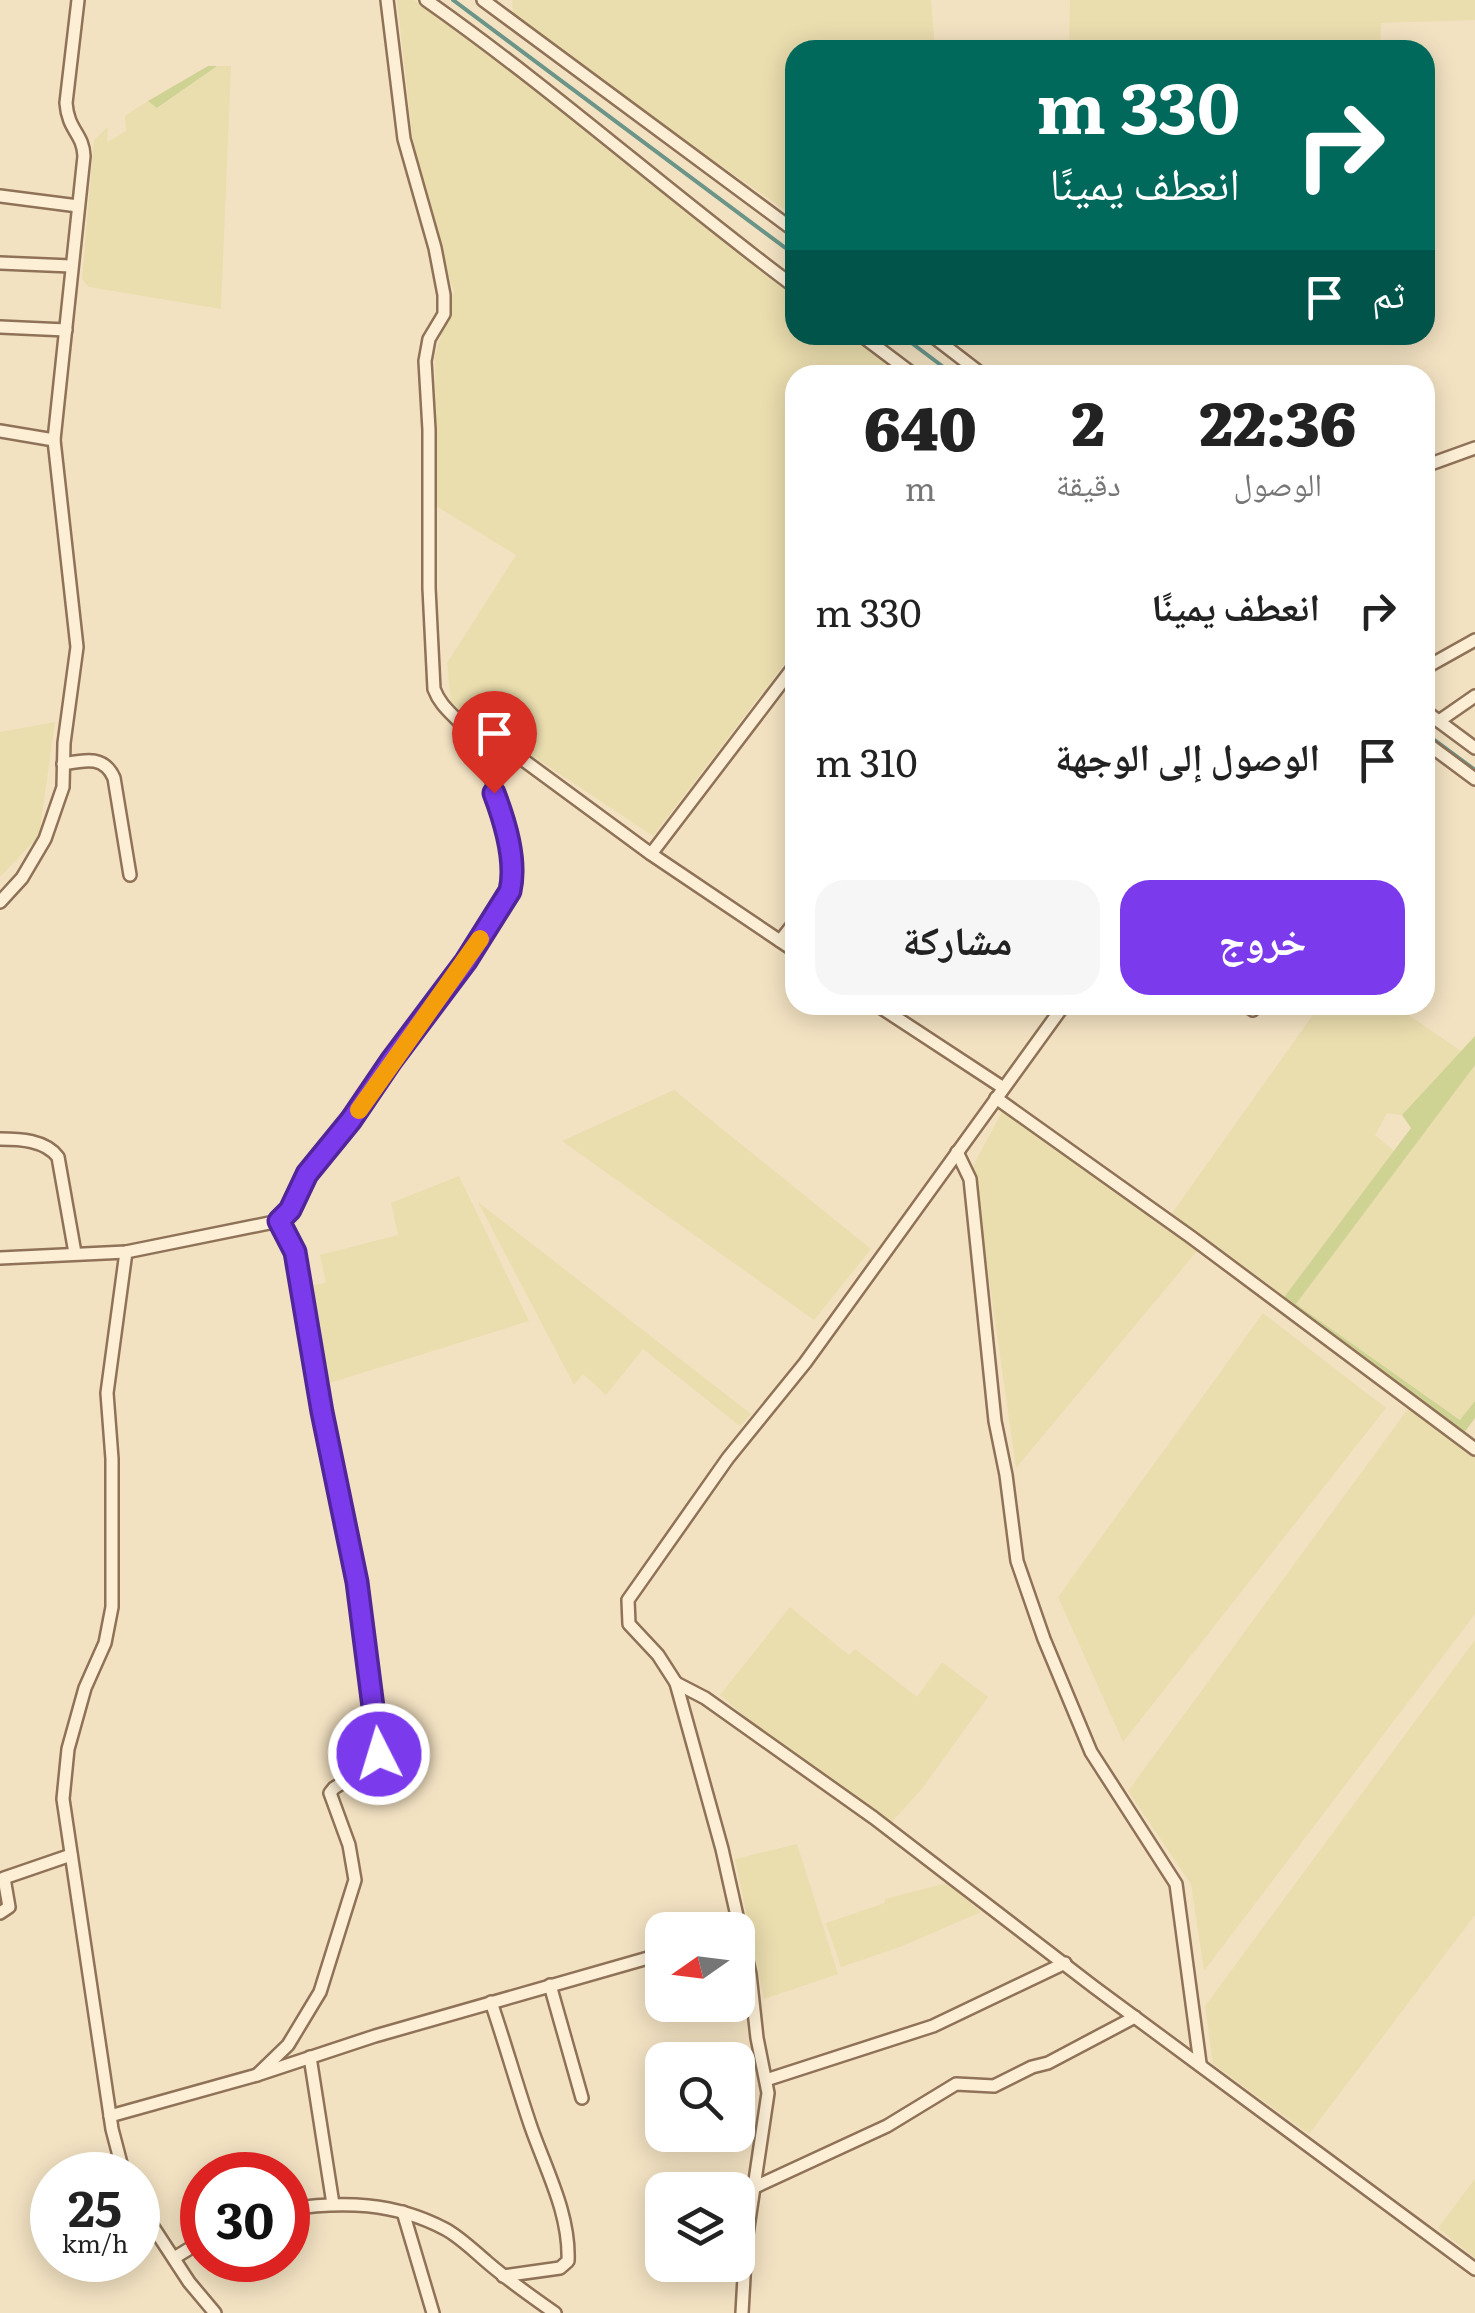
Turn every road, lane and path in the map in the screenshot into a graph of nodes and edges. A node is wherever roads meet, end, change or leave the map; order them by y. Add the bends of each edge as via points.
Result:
1 (78, 0) edge
2 (388, 0) edge
3 (426, 0) edge
4 (483, 0) edge
5 (0, 196) edge
6 (78, 206) junction
7 (785, 223) edge
8 (0, 262) edge
9 (72, 266) junction
10 (785, 279) edge
11 (1, 327) edge
12 (66, 330) junction
13 (0, 342) edge
14 (874, 345) edge
15 (944, 345) edge
16 (900, 365) edge
17 (970, 365) edge
18 (0, 431) edge
19 (54, 440) junction
20 (1475, 448) edge
21 (1435, 462) edge
22 (1475, 640) edge
23 (1435, 662) edge
24 (785, 678) edge
25 (1475, 696) edge
26 (1435, 717) edge
27 (1439, 720) junction
28 (470, 733) junction
29 (1475, 748) edge
30 (1435, 749) edge
31 (63, 764) junction
32 (1475, 779) edge
33 (651, 854) junction
34 (130, 876) dead end
35 (0, 902) edge
36 (785, 935) edge
37 (780, 942) junction
38 (785, 945) edge
39 (891, 1015) edge
40 (1057, 1015) edge
41 (999, 1092) junction
42 (0, 1139) edge
43 (958, 1152) junction
44 (279, 1221) junction
45 (126, 1252) junction
46 (75, 1253) junction
47 (0, 1258) edge
48 (1475, 1449) edge
49 (676, 1683) junction
50 (71, 1855) junction
51 (735, 1912) edge
52 (0, 1913) edge
53 (645, 1959) edge
54 (1065, 1963) junction
55 (550, 1985) junction
56 (492, 2002) junction
57 (1136, 2017) junction
58 (754, 2022) edge
59 (310, 2058) junction
60 (1200, 2064) junction
61 (257, 2075) junction
62 (766, 2080) junction
63 (582, 2098) dead end
64 (110, 2116) junction
65 (119, 2152) edge
66 (755, 2186) joint
67 (333, 2204) junction
68 (310, 2207) edge
69 (403, 2212) junction
70 (160, 2237) edge
71 (180, 2254) edge
72 (174, 2258) junction
73 (1475, 2269) edge
74 (504, 2276) junction
75 (744, 2282) edge
76 (215, 2313) edge
77 (433, 2313) edge
78 (556, 2313) edge
79 (742, 2313) edge

1 - 6 street via 66,103 83,145
2 - 28 street via 404,139 444,295 444,314 426,360 434,689
3 - 10 street
4 - 7 street
5 - 6 street
6 - 9 street
8 - 9 street
9 - 12 street
11 - 12 street
11 - 13 street
12 - 19 street
14 - 16 street
15 - 17 street
18 - 19 street
19 - 31 street via 77,647
20 - 21 street
22 - 23 street
24 - 33 street
25 - 27 street
26 - 27 street
27 - 29 street
28 - 33 street via 507,748
28 - 44 street via 502,814 510,891
30 - 32 street
31 - 34 street via 98,760 109,766
31 - 35 street via 63,788 44,840
33 - 37 street
36 - 37 street
37 - 38 street
39 - 41 street
40 - 41 street
41 - 43 street
41 - 48 street
42 - 46 street via 54,1150
43 - 49 street via 628,1600 629,1624
43 - 60 street via 970,1179 1017,1561 1087,1745 1176,1884
44 - 45 street
44 - 61 street via 301,1282 357,1582 379,1743 375,1763 330,1794 355,1880 320,1992 288,2045
45 - 46 street
45 - 50 street via 106,1406 112,1607 68,1749 64,1799
46 - 47 street
49 - 51 street
49 - 54 street via 860,1808
50 - 52 street via 4,1878 9,1906
50 - 64 street
53 - 55 street
54 - 57 street
54 - 62 street via 933,2026
55 - 56 street
55 - 63 street
56 - 59 street
56 - 74 street via 569,2248 560,2268
57 - 60 street
57 - 66 street via 994,2086 956,2084 887,2126
58 - 62 street
59 - 61 street
59 - 67 street
60 - 73 street
61 - 64 street
62 - 66 street
64 - 65 street
67 - 68 street
67 - 69 street via 378,2204
69 - 74 street via 444,2228
69 - 77 street
70 - 72 street
71 - 72 street
72 - 76 street
74 - 78 street
75 - 79 street

